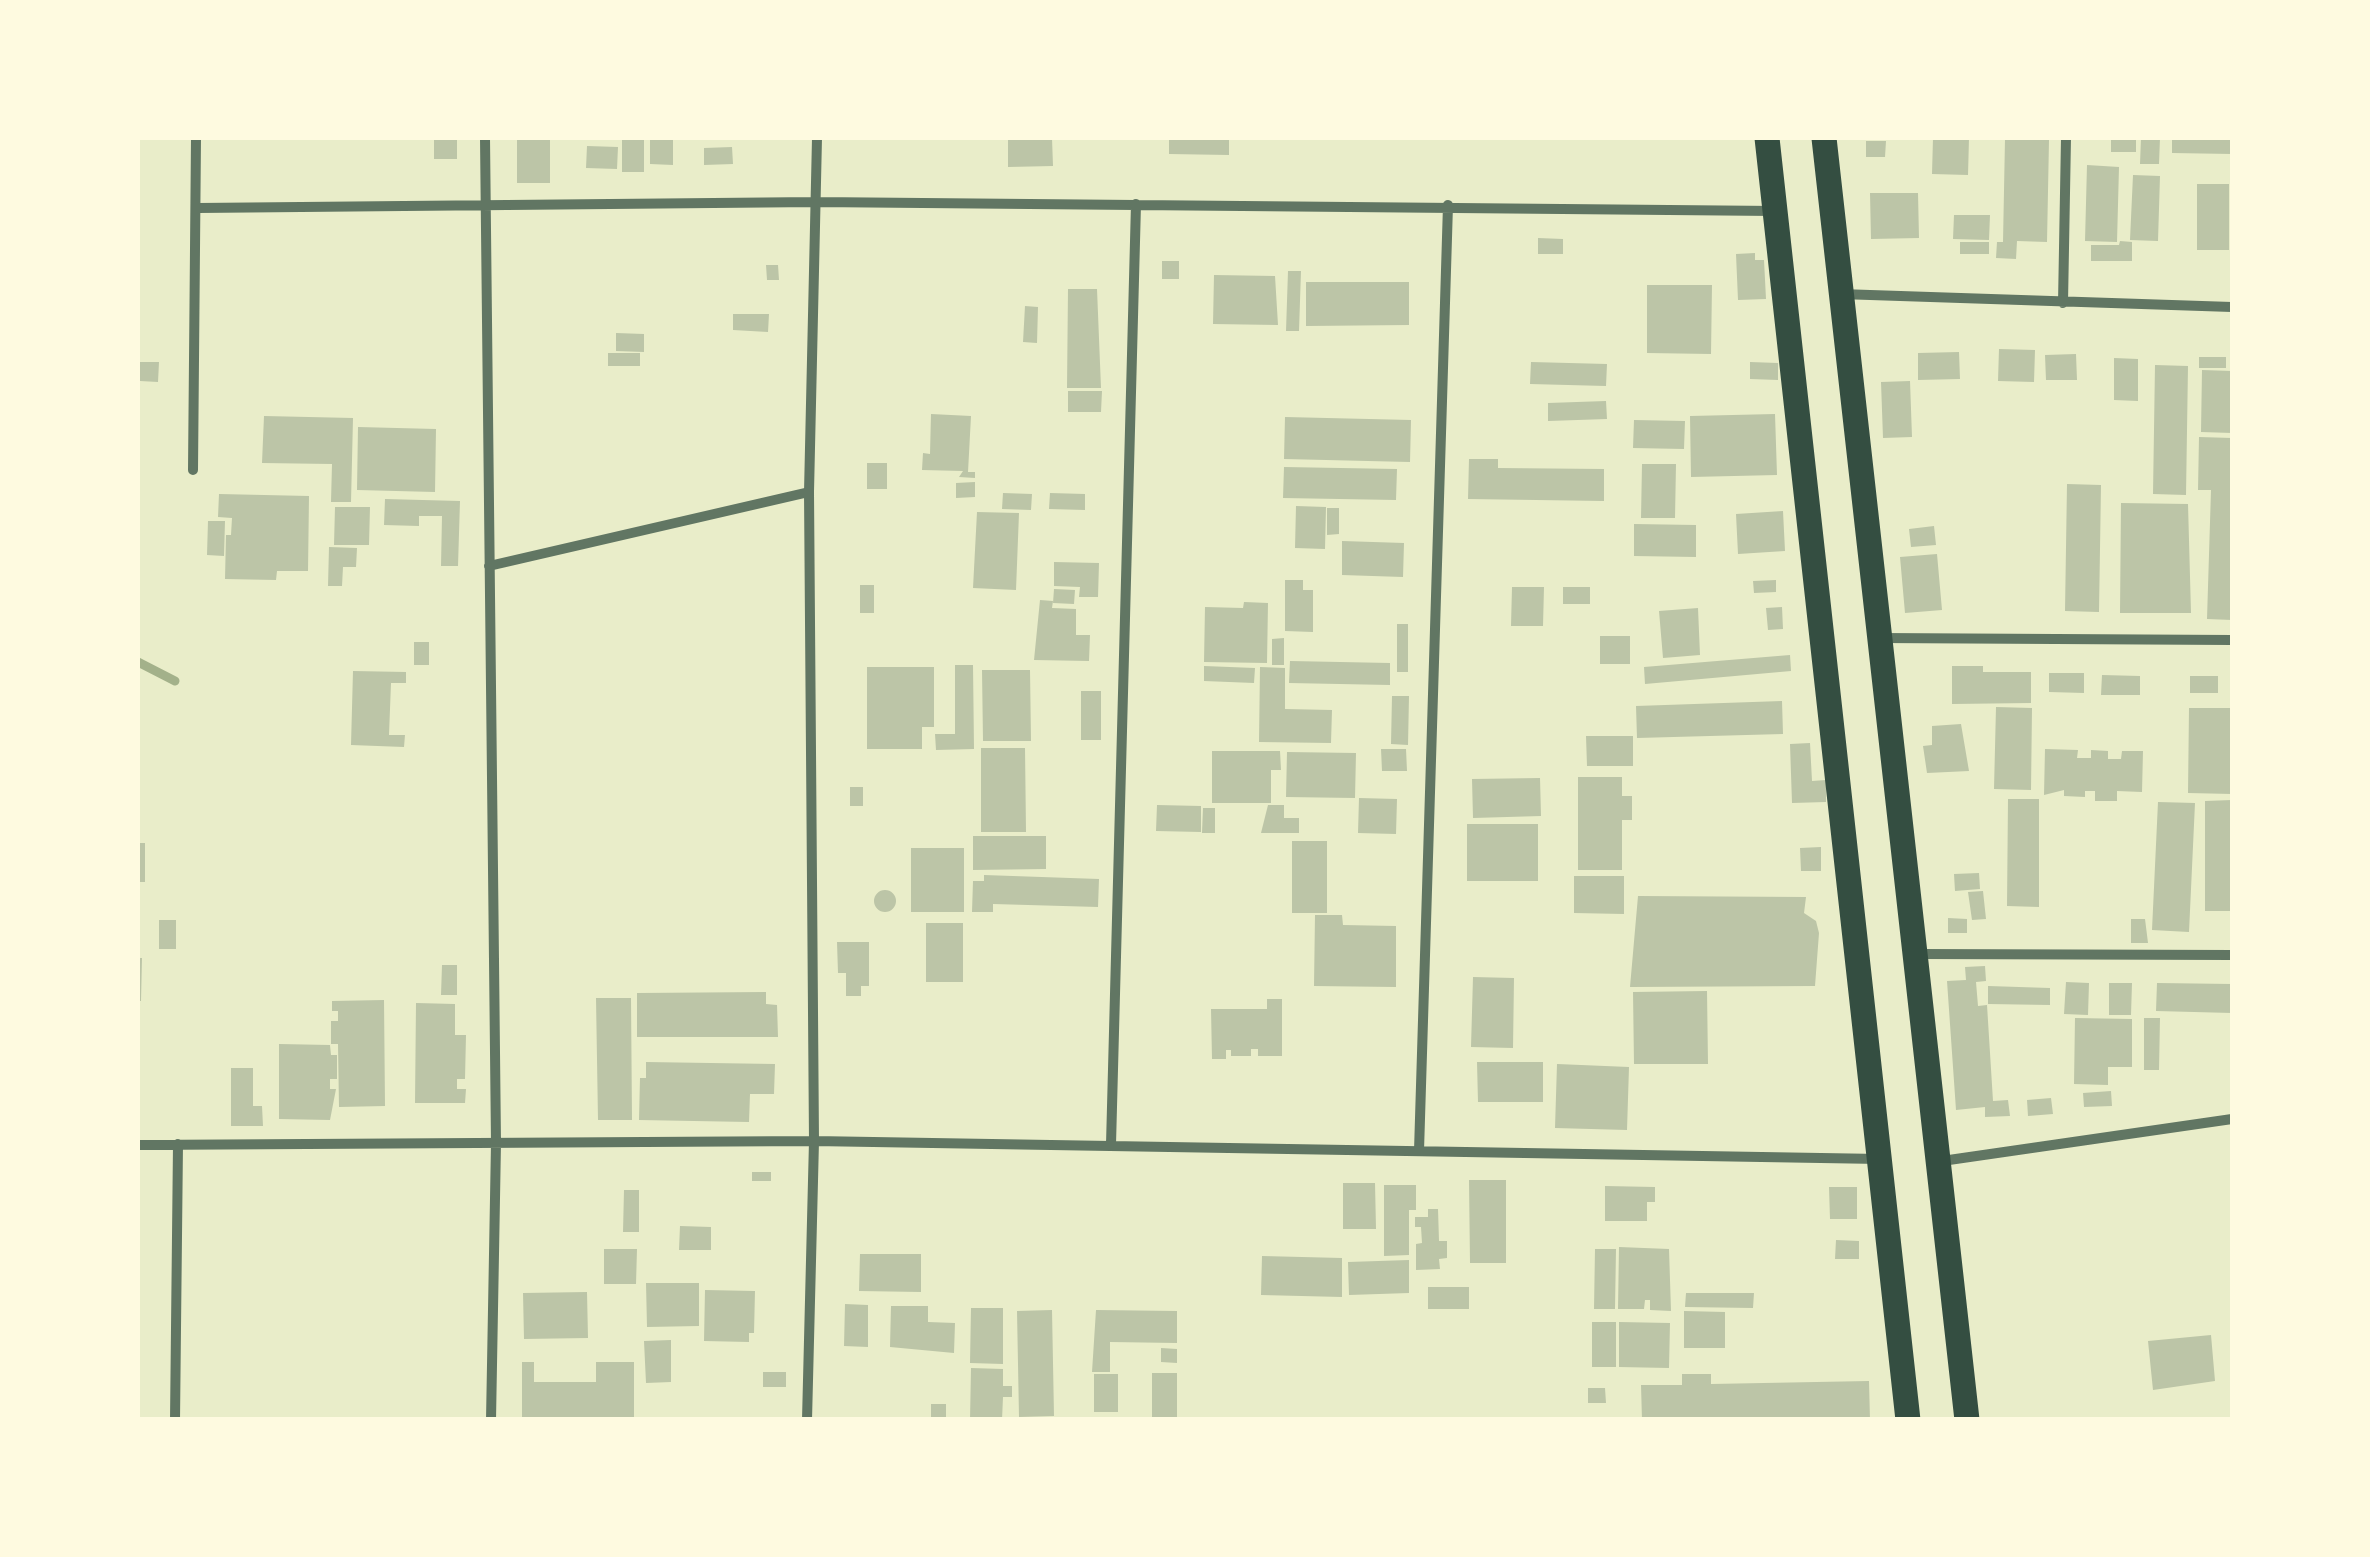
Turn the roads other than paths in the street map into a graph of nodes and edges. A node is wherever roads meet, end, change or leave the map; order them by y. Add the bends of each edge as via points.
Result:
1 (196, 138) edge
2 (485, 138) edge
3 (817, 138) edge
4 (1767, 138) edge
5 (1824, 138) edge
6 (2066, 138) edge
7 (816, 202) junction
8 (1136, 204) junction
9 (485, 205) junction
10 (1448, 206) junction
11 (198, 208) junction
12 (1776, 211) junction
13 (1839, 294) junction
14 (2063, 302) junction
15 (2232, 307) edge
16 (193, 470) dead end
17 (808, 492) junction
18 (489, 566) junction
19 (1878, 638) junction
20 (2232, 640) edge
21 (1914, 954) junction
22 (2232, 955) edge
23 (2232, 1118) edge
24 (814, 1141) junction
25 (496, 1143) junction
26 (178, 1144) junction
27 (1111, 1144) junction
28 (138, 1145) edge
29 (1419, 1151) junction
30 (1881, 1159) junction
31 (1936, 1162) junction
32 (174, 1420) edge
33 (490, 1420) edge
34 (807, 1420) edge
35 (1908, 1420) edge
36 (1966, 1420) edge

1 - 11 street
2 - 9 street
3 - 7 street
4 - 12 main road
5 - 13 main road
6 - 14 street
7 - 8 street
7 - 9 street
7 - 17 street
8 - 10 street
8 - 27 street
9 - 11 street
9 - 18 street
10 - 12 street
10 - 29 street
11 - 16 street
12 - 30 main road
13 - 14 street
13 - 19 main road
14 - 15 street
17 - 18 street
17 - 24 street
18 - 25 street
19 - 20 street
19 - 21 main road
21 - 22 street
21 - 31 main road
23 - 31 street
24 - 25 street
24 - 27 street
24 - 34 street
25 - 26 street
25 - 33 street
26 - 28 street
26 - 32 street
27 - 29 street
29 - 30 street
30 - 35 main road
31 - 36 main road

